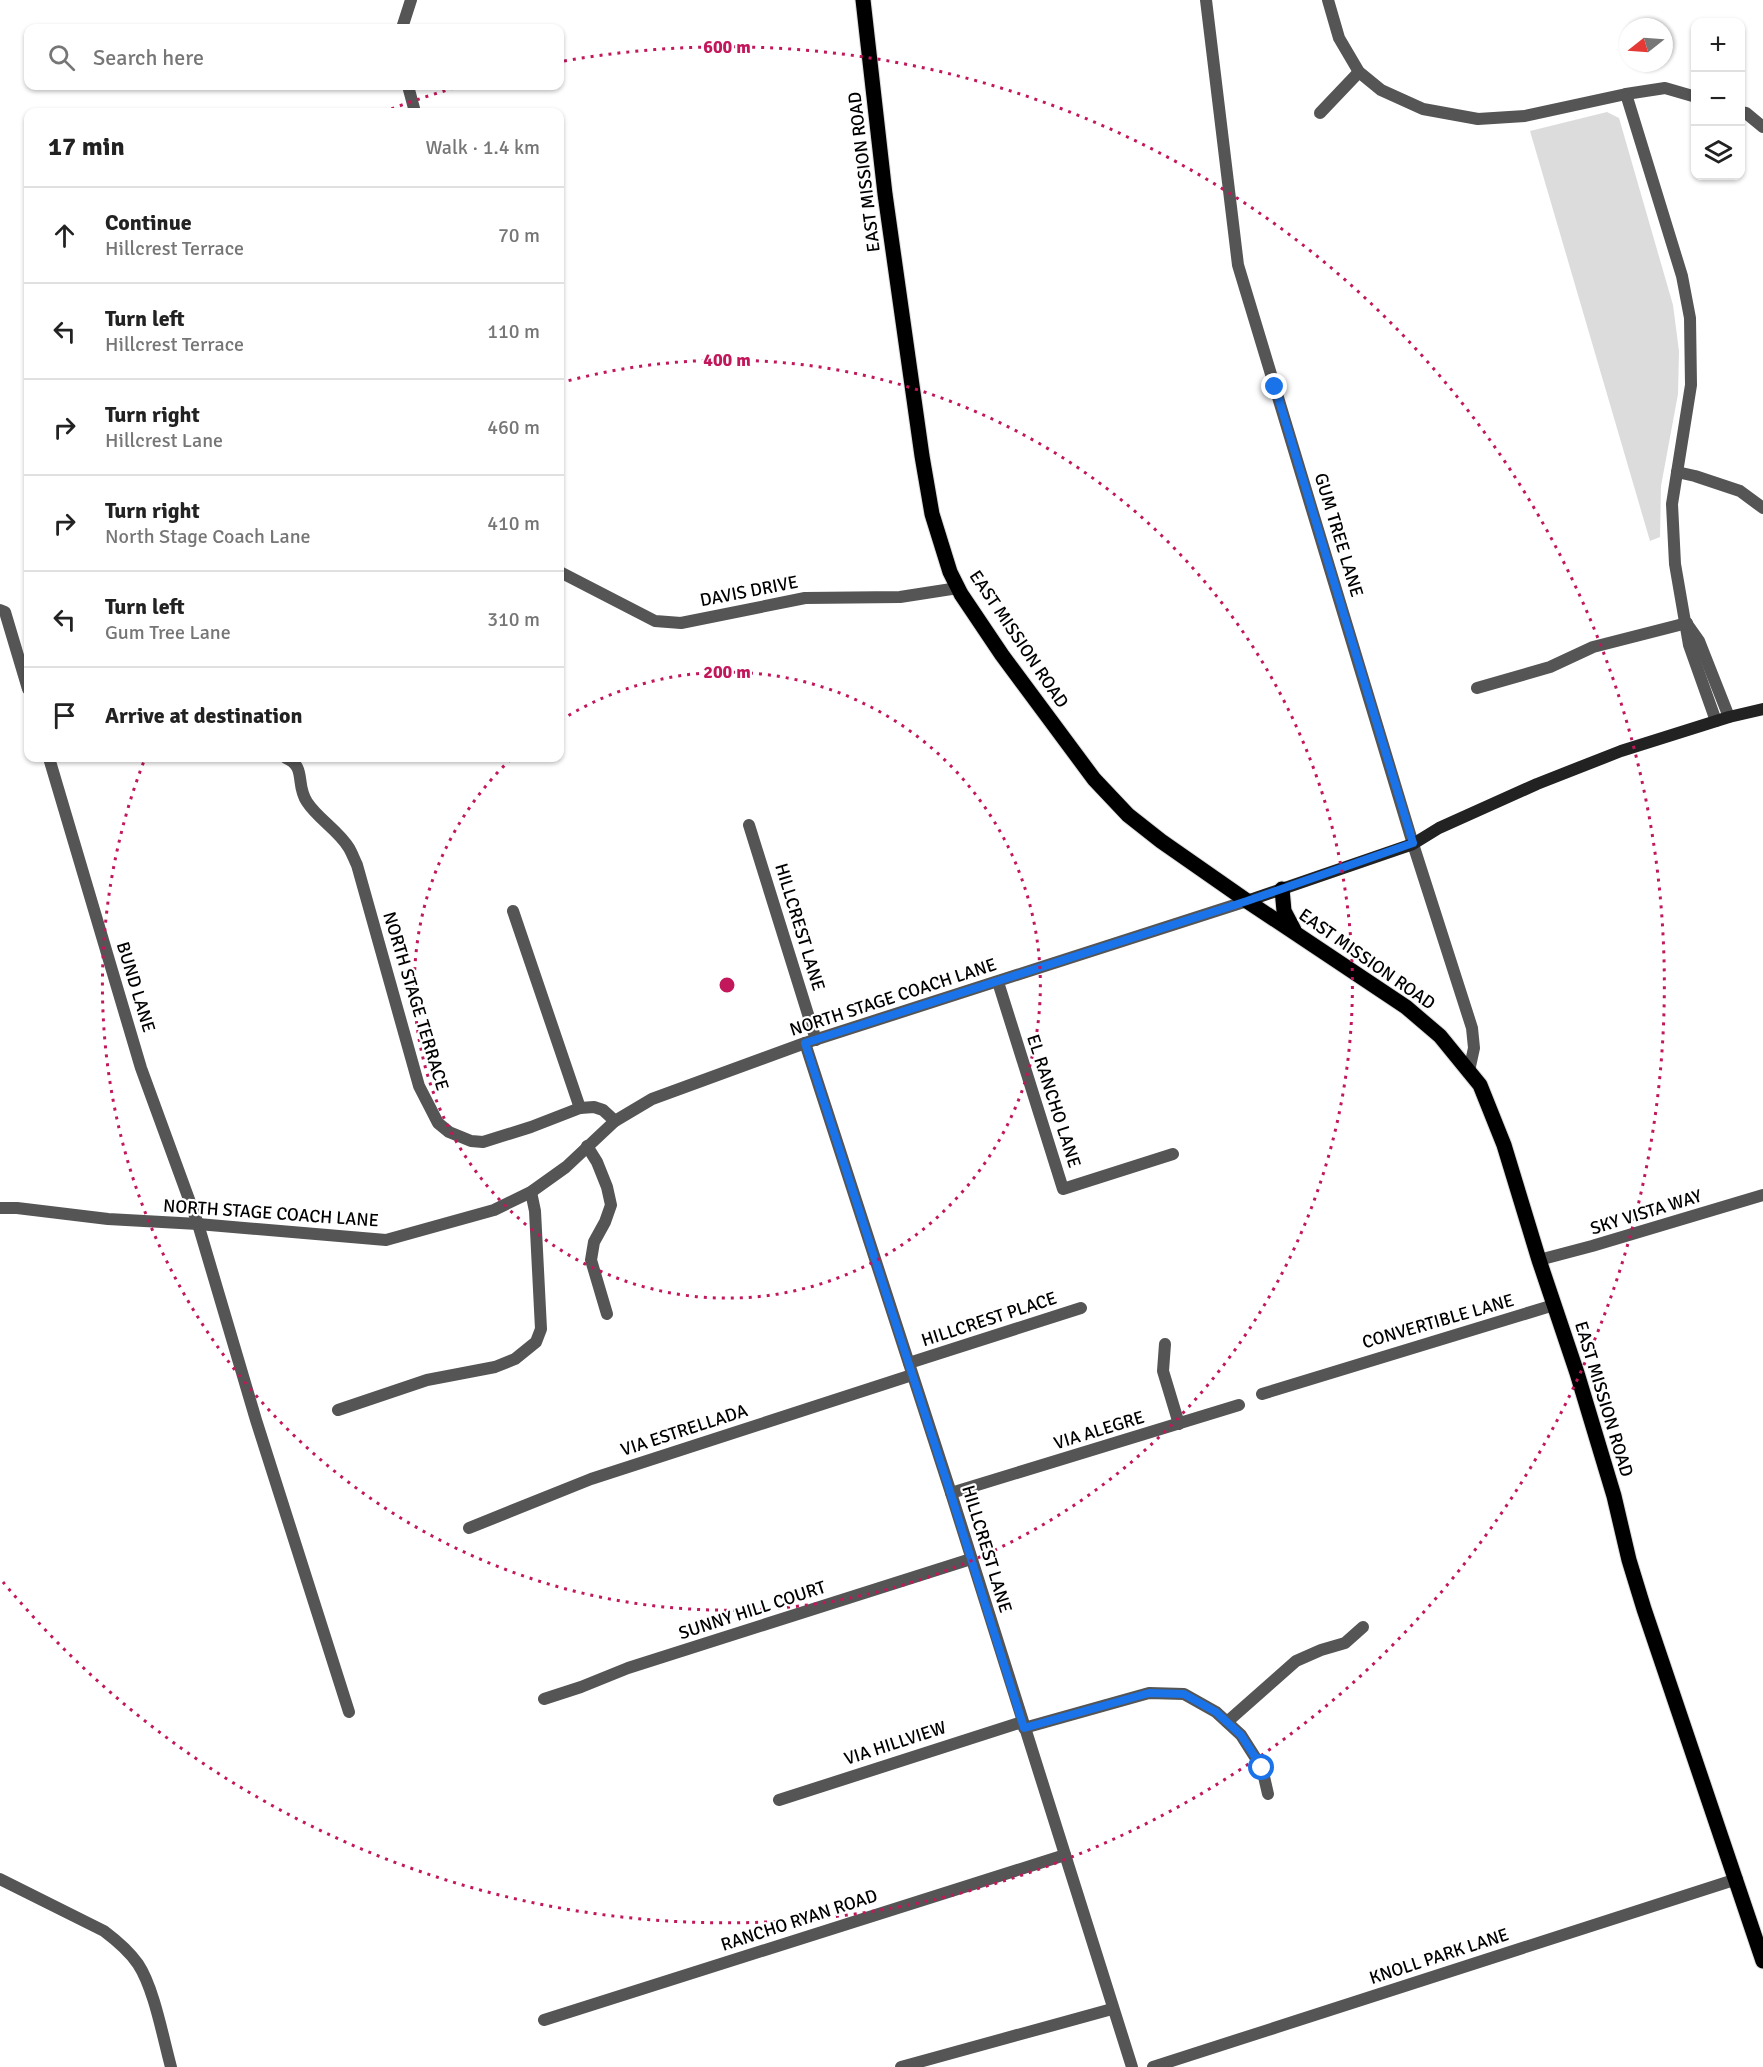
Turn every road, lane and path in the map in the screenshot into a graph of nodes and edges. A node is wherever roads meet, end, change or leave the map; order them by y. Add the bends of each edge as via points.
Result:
1 (411, 0) edge
2 (863, 0) edge
3 (1206, 0) edge
4 (1328, 0) edge
5 (403, 24) edge
6 (1359, 72) junction
7 (409, 90) edge
8 (1626, 94) junction
9 (1691, 96) edge
10 (414, 108) edge
11 (1320, 113) dead end
12 (1745, 113) edge
13 (1763, 127) edge
14 (1677, 472) junction
15 (1763, 508) edge
16 (564, 574) edge
17 (958, 588) junction
18 (0, 610) edge
19 (1687, 623) junction
20 (24, 676) edge
21 (1477, 688) dead end
22 (1763, 709) edge
23 (1729, 717) junction
24 (1716, 722) junction
25 (50, 762) edge
26 (296, 762) edge
27 (748, 825) dead end
28 (1413, 843) junction
29 (1282, 889) junction
30 (1247, 901) junction
31 (513, 911) dead end
32 (1295, 933) junction
33 (998, 982) junction
34 (811, 1042) junction
35 (1469, 1071) junction
36 (580, 1108) junction
37 (615, 1121) junction
38 (587, 1146) junction
39 (1173, 1154) dead end
40 (531, 1192) junction
41 (1763, 1195) edge
42 (0, 1208) edge
43 (198, 1224) junction
44 (1539, 1260) junction
45 (1554, 1305) junction
46 (1081, 1308) dead end
47 (607, 1314) dead end
48 (1165, 1344) dead end
49 (911, 1369) junction
50 (1262, 1394) dead end
51 (1239, 1406) dead end
52 (338, 1410) dead end
53 (1179, 1424) junction
54 (951, 1493) junction
55 (469, 1528) dead end
56 (971, 1559) junction
57 (1364, 1627) dead end
58 (544, 1699) dead end
59 (349, 1712) dead end
60 (1227, 1722) junction
61 (1023, 1725) junction
62 (1268, 1794) dead end
63 (779, 1800) dead end
64 (1065, 1855) junction
65 (0, 1879) edge
66 (1737, 1879) junction
67 (1763, 1961) edge
68 (1112, 2009) junction
69 (544, 2020) dead end
70 (171, 2067) edge
71 (901, 2067) edge
72 (1131, 2067) edge
73 (1153, 2067) edge

1 - 5 street
2 - 17 main road, EAST MISSION ROAD via 885,194 922,456 932,514
3 - 28 street, GUM TREE LANE via 1238,265
4 - 6 street via 1339,38
6 - 8 street via 1381,90 1424,110 1478,119 1525,116
6 - 11 street
7 - 10 street
8 - 9 street via 1665,88
8 - 14 street via 1682,276 1690,318 1692,385
12 - 13 street
14 - 15 street via 1740,491
14 - 19 street via 1672,504 1675,564
16 - 17 street, DAVIS DRIVE via 655,621 681,623 805,598 900,597
17 - 30 main road, EAST MISSION ROAD via 1002,655 1094,779 1128,815
18 - 20 street via 5,612
19 - 21 street via 1593,647 1550,667
19 - 23 street via 1699,640
19 - 24 street via 1689,645
22 - 23 main road, NORTH STAGE COACH LANE
23 - 24 main road, NORTH STAGE COACH LANE
24 - 28 main road, NORTH STAGE COACH LANE via 1621,751 1538,784
25 - 43 street, BUND LANE via 141,1068
26 - 36 street, NORTH STAGE TERRACE via 307,801 349,848 357,865 419,1086 438,1123 449,1132 483,1142
27 - 34 street, HILLCREST LANE
28 - 29 main road, NORTH STAGE COACH LANE
28 - 35 street, GUM TREE LANE via 1472,1028 1474,1048
29 - 30 main road, NORTH STAGE COACH LANE
29 - 32 main road via 1284,911
30 - 32 main road, EAST MISSION ROAD
30 - 33 street, NORTH STAGE COACH LANE
31 - 36 street
32 - 35 main road, EAST MISSION ROAD via 1406,1007 1440,1036
33 - 34 street, NORTH STAGE COACH LANE
33 - 39 street, EL RANCHO LANE via 1063,1189
34 - 37 street, NORTH STAGE COACH LANE via 652,1100
34 - 49 street, HILLCREST LANE
35 - 44 main road, EAST MISSION ROAD via 1480,1085 1504,1145
36 - 37 street via 603,1110
37 - 38 street, NORTH STAGE COACH LANE
38 - 40 street, NORTH STAGE COACH LANE
38 - 47 street via 597,1162 611,1205 594,1242 591,1260
40 - 43 street, NORTH STAGE COACH LANE via 494,1210 386,1240
40 - 52 street via 541,1329 536,1342 515,1359 495,1367 427,1380
41 - 44 street, SKY VISTA WAY
42 - 43 street, NORTH STAGE COACH LANE
43 - 59 street, BUND LANE
44 - 45 main road, EAST MISSION ROAD
45 - 50 street, CONVERTIBLE LANE
45 - 66 main road, EAST MISSION ROAD via 1644,1609
46 - 49 street, HILLCREST PLACE
48 - 53 street via 1163,1371
49 - 54 street, HILLCREST LANE
49 - 55 street, VIA ESTRELLADA via 591,1479
51 - 53 street, VIA ALEGRE
53 - 54 street, VIA ALEGRE
54 - 56 street, HILLCREST LANE
56 - 58 street, SUNNY HILL COURT via 628,1668
56 - 61 street, HILLCREST LANE
57 - 60 street via 1345,1642 1296,1661
60 - 61 street, VIA HILLVIEW via 1184,1694 1149,1693
60 - 62 street, VIA HILLVIEW via 1241,1735 1262,1768
61 - 63 street, VIA HILLVIEW
61 - 64 street, HILLCREST LANE
64 - 68 street, HILLCREST LANE
64 - 69 street, RANCHO RYAN ROAD
65 - 70 street via 104,1931 138,1964 149,1988
66 - 67 main road, EAST MISSION ROAD
66 - 73 street, KNOLL PARK LANE
68 - 71 street
68 - 72 street, HILLCREST LANE

